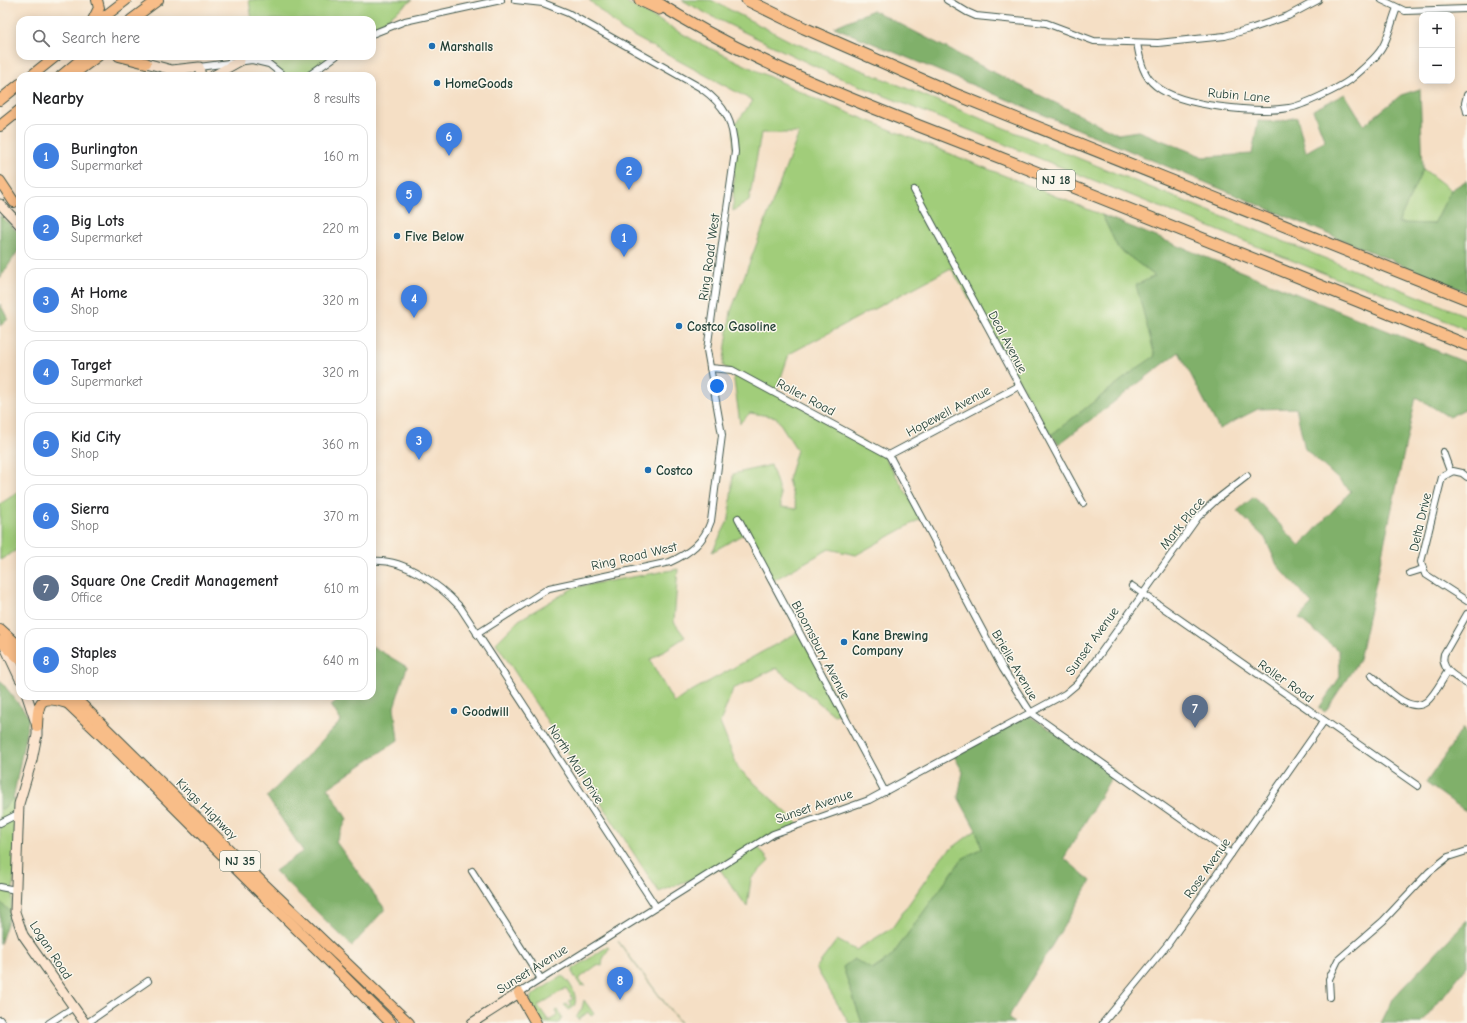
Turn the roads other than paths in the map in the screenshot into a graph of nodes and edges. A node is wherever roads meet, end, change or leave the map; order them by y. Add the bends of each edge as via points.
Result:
1 (97, 0) edge
2 (126, 0) edge
3 (158, 0) edge
4 (502, 0) edge
5 (515, 0) edge
6 (640, 0) edge
7 (653, 0) edge
8 (747, 0) edge
9 (947, 0) edge
10 (1318, 0) edge
11 (1382, 0) edge
12 (1397, 8) junction
13 (1467, 9) edge
14 (672, 14) junction
15 (95, 16) edge
16 (105, 16) edge
17 (137, 16) edge
18 (142, 16) edge
19 (376, 32) edge
20 (1137, 43) junction
21 (51, 60) edge
22 (80, 60) edge
23 (93, 60) edge
24 (134, 60) edge
25 (140, 60) edge
26 (252, 60) edge
27 (252, 60) edge
28 (330, 60) edge
29 (240, 61) junction
30 (146, 63) junction
31 (199, 66) junction
32 (36, 72) edge
33 (67, 72) edge
34 (76, 72) edge
35 (200, 72) edge
36 (221, 72) edge
37 (278, 72) edge
38 (314, 72) edge
39 (16, 87) edge
40 (1467, 95) edge
41 (0, 100) edge
42 (1467, 112) edge
43 (16, 114) edge
44 (16, 114) edge
45 (0, 126) edge
46 (0, 134) edge
47 (0, 181) edge
48 (0, 184) edge
49 (914, 190) dead end
50 (0, 204) edge
51 (16, 204) edge
52 (16, 204) edge
53 (16, 221) edge
54 (1467, 299) edge
55 (1467, 346) edge
56 (710, 368) junction
57 (1019, 386) junction
58 (1443, 452) dead end
59 (889, 455) junction
60 (1450, 472) junction
61 (1247, 476) dead end
62 (1467, 477) edge
63 (1083, 503) dead end
64 (738, 518) dead end
65 (376, 562) edge
66 (1423, 569) junction
67 (1410, 573) dead end
68 (1132, 586) dead end
69 (1142, 594) junction
70 (1467, 601) edge
71 (1467, 614) edge
72 (0, 629) edge
73 (477, 634) junction
74 (2, 643) edge
75 (16, 643) edge
76 (16, 656) edge
77 (16, 671) edge
78 (1448, 671) junction
79 (1371, 674) dead end
80 (1467, 684) edge
81 (28, 700) edge
82 (43, 700) edge
83 (71, 700) edge
84 (1031, 713) junction
85 (1324, 721) junction
86 (37, 726) junction
87 (1418, 786) dead end
88 (886, 792) junction
89 (18, 814) junction
90 (0, 823) edge
91 (1467, 851) edge
92 (1231, 854) junction
93 (472, 871) dead end
94 (0, 887) edge
95 (16, 890) junction
96 (656, 907) junction
97 (541, 979) junction
98 (148, 980) dead end
99 (519, 993) junction
100 (1330, 997) dead end
101 (74, 1007) junction
102 (0, 1020) edge
103 (2, 1023) edge
104 (48, 1023) edge
105 (86, 1023) edge
106 (391, 1023) edge
107 (409, 1023) edge
108 (472, 1023) edge
109 (536, 1023) edge
110 (1103, 1023) edge

1 - 15 main road via 99,8
2 - 16 main road
3 - 17 main road
3 - 18 main road
4 - 19 street via 405,21
5 - 56 street, Ring Road West via 543,3 568,13 701,88 716,99 727,114 734,131 735,152 707,350
6 - 14 highway
7 - 14 highway, NJ 18
8 - 54 highway via 818,35 955,94
9 - 20 street via 976,16 1046,23 1094,42
10 - 20 street via 1288,16 1224,36 1190,41
11 - 12 street
12 - 13 street via 1405,11
12 - 20 street, Rubin Lane via 1382,48 1364,68 1336,89 1290,108 1245,109 1185,101 1168,94 1156,86 1141,66
14 - 55 highway, NJ 18 via 761,59 855,100
21 - 32 main road
22 - 33 main road
23 - 34 main road
24 - 30 main road
25 - 30 main road
26 - 29 street
27 - 37 street via 263,61
28 - 38 street
29 - 31 street
29 - 36 street
30 - 31 street via 172,70
31 - 35 street
39 - 41 main road
40 - 42 street
43 - 45 main road
44 - 46 main road
47 - 51 main road
48 - 52 street
49 - 57 street, Deal Avenue
50 - 53 street
56 - 59 street, Roller Road via 732,370
56 - 73 street, Ring Road West via 722,436 711,521 707,533 698,545 685,556 670,562 549,588
57 - 59 street, Hopewell Avenue
57 - 63 street, Deal Avenue
58 - 60 street
59 - 84 street, Brielle Avenue via 1003,669
60 - 62 street via 1458,471
60 - 66 street, Delta Drive via 1441,480 1421,562
61 - 69 street, Mark Place via 1198,517
64 - 88 street, Bloomsbury Avenue
65 - 73 street, North Mall Drive via 396,564 436,585 460,607
66 - 67 street
66 - 70 street, Delta Drive via 1428,576
68 - 69 street, Roller Road
69 - 84 street, Sunset Avenue via 1077,684 1065,694
69 - 85 street, Roller Road
71 - 78 street via 1443,656 1443,663
72 - 75 main road
73 - 96 street, North Mall Drive
74 - 76 main road
74 - 77 street
78 - 79 street via 1426,702 1415,706 1396,697
78 - 80 street
81 - 86 street, Logan Road
82 - 86 main road via 39,707
83 - 106 main road, Kings Highway / NJ 35
83 - 107 main road, Kings Highway / NJ 35
84 - 88 street, Sunset Avenue
84 - 92 street, Brielle Avenue
85 - 87 street, Roller Road
85 - 92 street, Rose Avenue
86 - 89 street, Logan Road via 35,751
88 - 96 street, Sunset Avenue via 843,811 774,834
89 - 90 street
89 - 95 street, Logan Road
91 - 100 street via 1441,862 1429,872 1383,921 1338,960 1329,979
92 - 110 street, Rose Avenue via 1168,944
93 - 97 street
94 - 95 street
95 - 101 street, Logan Road via 15,912 21,931
96 - 97 street, Sunset Avenue
97 - 99 street, Sunset Avenue
98 - 105 street
99 - 108 street, Sunset Avenue
99 - 109 main road
101 - 104 street
101 - 105 street, Logan Road
102 - 103 street

